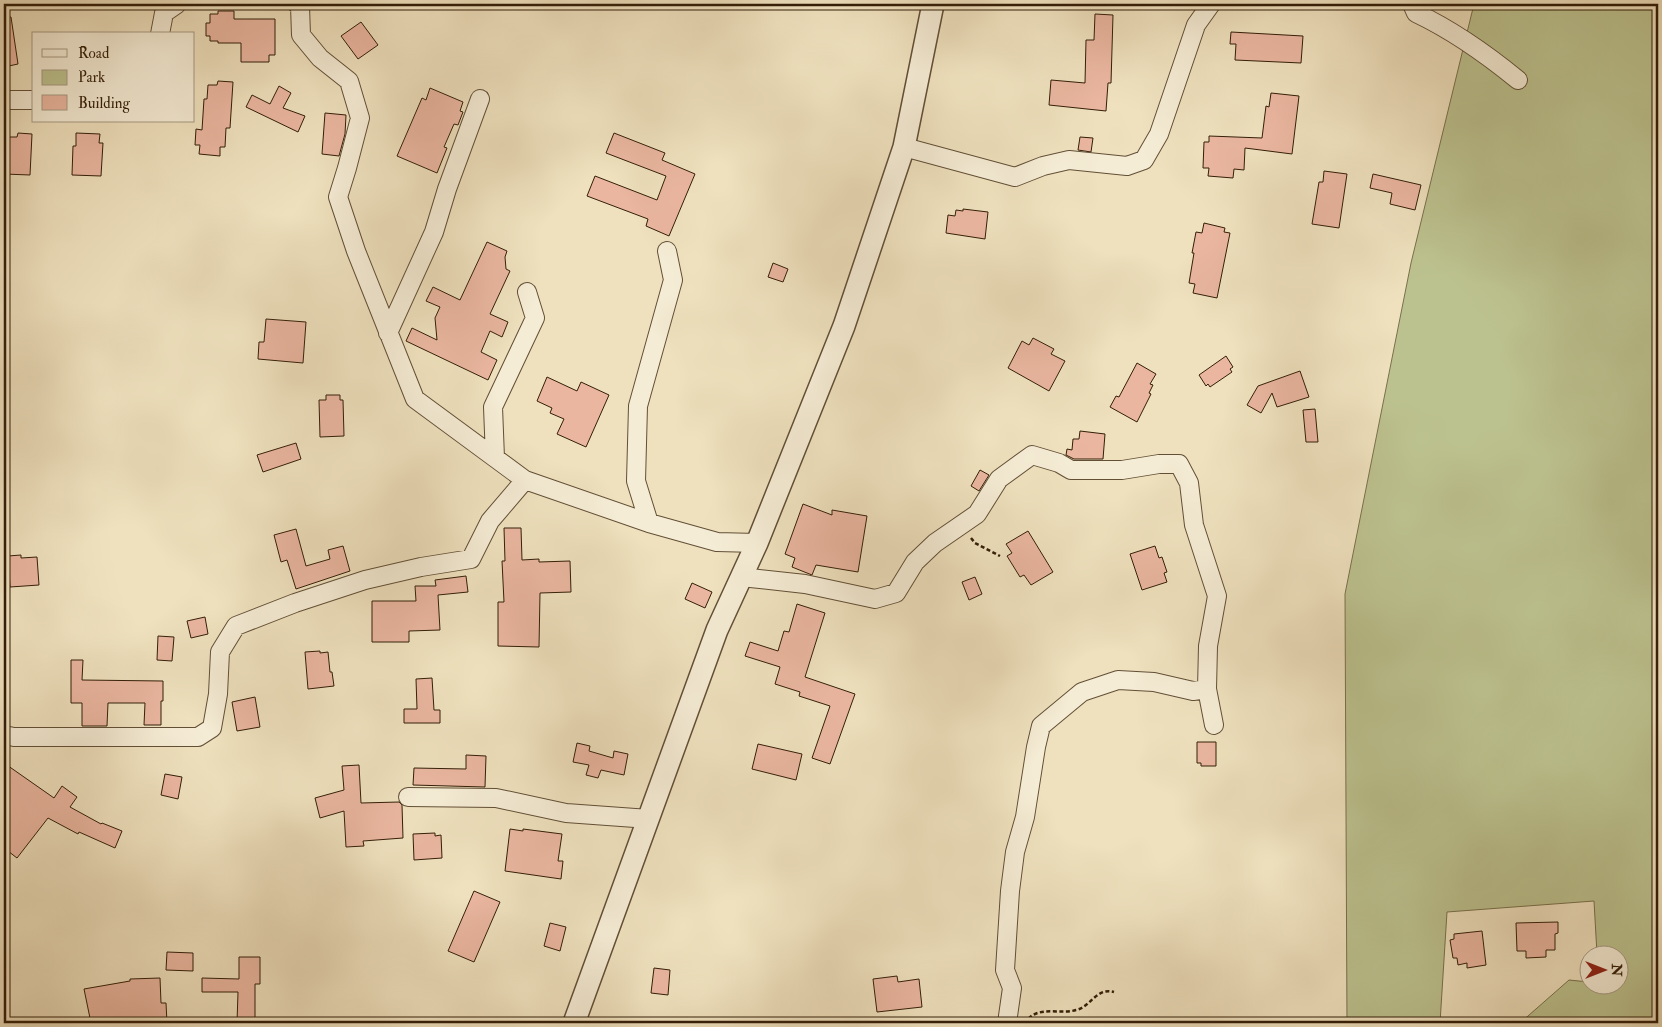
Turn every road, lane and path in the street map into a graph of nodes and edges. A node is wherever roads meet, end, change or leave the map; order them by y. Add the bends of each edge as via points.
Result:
1 (177, 4) edge
2 (298, 4) edge
3 (933, 4) edge
4 (1211, 4) edge
5 (1412, 4) edge
6 (160, 32) edge
7 (1518, 80) dead end
8 (480, 99) dead end
9 (4, 100) edge
10 (32, 100) edge
11 (904, 147) junction
12 (667, 251) dead end
13 (528, 292) dead end
14 (388, 333) junction
15 (494, 458) junction
16 (525, 480) junction
17 (649, 523) junction
18 (961, 526) junction
19 (757, 543) junction
20 (1000, 556) dead end
21 (741, 577) junction
22 (1207, 689) junction
23 (1214, 725) dead end
24 (4, 735) edge
25 (408, 798) dead end
26 (649, 819) junction
27 (1114, 992) dead end
28 (574, 1023) edge
29 (1007, 1023) edge
30 (1024, 1023) edge

1 - 6 street via 164,13
2 - 14 street via 302,35 320,58 348,81 360,118 338,196
3 - 11 street
4 - 11 street via 1196,25 1159,134 1144,160 1127,166 1069,160 1016,177
5 - 7 street via 1416,12 1485,53
8 - 14 street via 434,232
9 - 10 street
11 - 19 street via 844,326
12 - 17 street via 673,280 638,406 636,481
13 - 15 street via 535,318 493,407
14 - 15 street via 415,399
15 - 16 street
16 - 17 street
16 - 24 street via 490,520 471,559 365,580 236,626 220,652 212,728 198,737
17 - 19 street via 718,542
18 - 20 path via 975,543
18 - 21 street via 935,543 915,562 896,593 874,598 805,584
18 - 22 street via 977,514 999,479 1032,455 1071,470 1122,470 1179,464 1189,484 1194,525 1217,596 1208,646
19 - 21 street
21 - 26 street via 718,630
22 - 23 street
22 - 29 street via 1193,691 1154,682 1118,680 1082,692 1041,726 1010,891 1005,970 1012,988
25 - 26 street via 496,798 566,813
26 - 28 street
27 - 30 path via 1093,996 1085,1008 1044,1012 1032,1015

